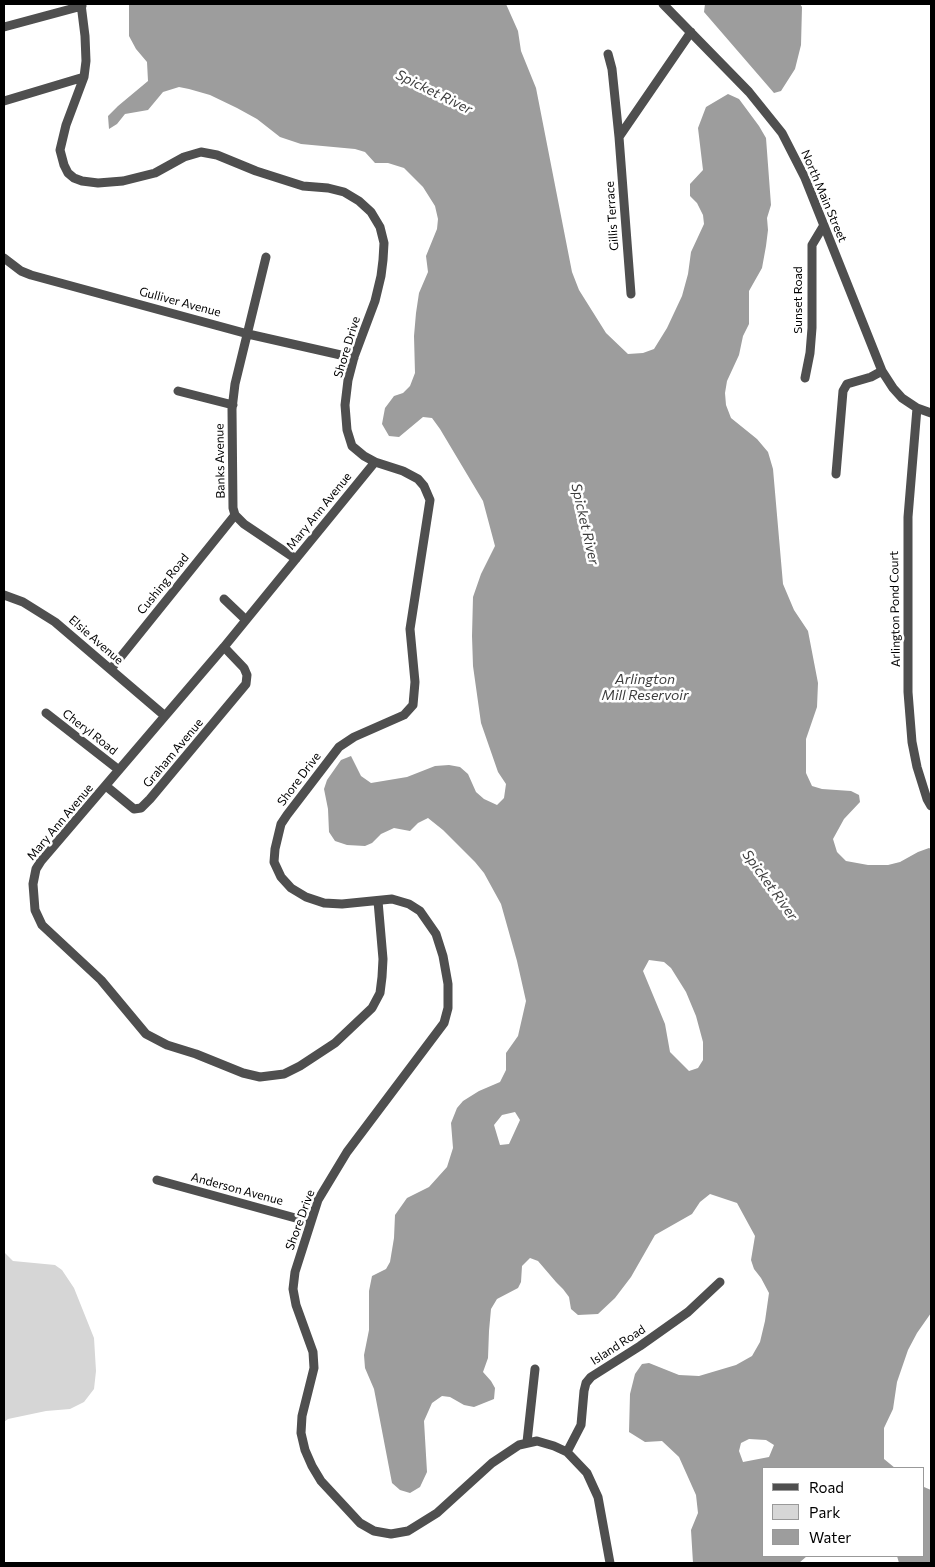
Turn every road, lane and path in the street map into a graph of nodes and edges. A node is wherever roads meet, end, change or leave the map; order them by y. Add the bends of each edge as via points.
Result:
1 (663, 4) edge
2 (81, 5) edge
3 (4, 27) edge
4 (691, 32) junction
5 (608, 54) dead end
6 (84, 77) junction
7 (4, 101) edge
8 (619, 137) junction
9 (824, 225) junction
10 (4, 258) edge
11 (266, 258) dead end
12 (631, 294) dead end
13 (248, 334) junction
14 (354, 358) junction
15 (882, 371) junction
16 (805, 378) dead end
17 (178, 390) dead end
18 (233, 405) junction
19 (917, 408) junction
20 (931, 413) edge
21 (375, 462) junction
22 (836, 474) dead end
23 (235, 516) junction
24 (296, 559) junction
25 (4, 595) edge
26 (224, 599) dead end
27 (246, 620) junction
28 (224, 647) junction
29 (111, 669) junction
30 (46, 713) dead end
31 (165, 716) junction
32 (119, 770) junction
33 (106, 786) junction
34 (931, 806) edge
35 (378, 901) junction
36 (157, 1180) dead end
37 (310, 1222) junction
38 (720, 1282) dead end
39 (535, 1369) dead end
40 (527, 1442) junction
41 (567, 1452) junction
42 (610, 1563) edge

1 - 4 street, North Main Street
2 - 3 street
2 - 6 street, Shore Drive via 86,44
4 - 8 street
4 - 9 street, North Main Street via 749,92 782,134
5 - 8 street, Gillis Terrace
6 - 7 street
6 - 14 street, Shore Drive via 60,150 68,173 74,178 98,183 131,180 155,173 200,152 303,186 344,192 371,212 384,243 383,260 374,301
8 - 12 street, Gillis Terrace
9 - 15 street, North Main Street
9 - 16 street, Sunset Road via 812,245 812,328
10 - 13 street, Gulliver Avenue via 31,275
11 - 13 street, Banks Avenue
13 - 14 street, Gulliver Avenue
13 - 18 street, Banks Avenue
14 - 21 street, Shore Drive via 345,405 347,430 352,446
15 - 19 street, North Main Street via 902,398
15 - 22 street via 847,384 842,391
17 - 18 street
18 - 23 street, Banks Avenue
19 - 20 street, North Main Street
19 - 34 street, Arlington Pond Court via 908,517 909,701 917,767
21 - 24 street, Mary Ann Avenue
21 - 35 street, Shore Drive via 418,479 430,500 410,629 415,700 404,714 339,747 286,815 276,839 274,858 281,877 306,897 333,904
23 - 24 street, Banks Avenue
23 - 29 street, Cushing Road
24 - 27 street, Mary Ann Avenue
25 - 29 street, Elsie Avenue via 48,616
26 - 27 street
27 - 28 street, Mary Ann Avenue
28 - 31 street, Mary Ann Avenue
28 - 33 street, Graham Avenue via 246,670 246,684 145,806 134,809
29 - 31 street, Elsie Avenue
30 - 32 street, Cheryl Road
31 - 32 street, Mary Ann Avenue
32 - 33 street, Mary Ann Avenue
33 - 35 street, Mary Ann Avenue via 36,869 33,884 35,910 47,931 102,980 141,1029 160,1043 260,1077 284,1074 324,1051 363,1018 380,993 383,959
35 - 37 street, Shore Drive via 392,899 409,904 420,911 431,925 446,968 447,1016 347,1152 318,1200
36 - 37 street, Anderson Avenue
37 - 40 street, Shore Drive via 293,1289 313,1352 314,1368 302,1416 302,1433 312,1466 321,1481 360,1523 374,1531 391,1534 408,1531 437,1513 505,1453
38 - 41 street, Island Road via 688,1312 591,1377 584,1391 581,1425
39 - 40 street
40 - 41 street via 537,1441
41 - 42 street via 587,1473 598,1497

